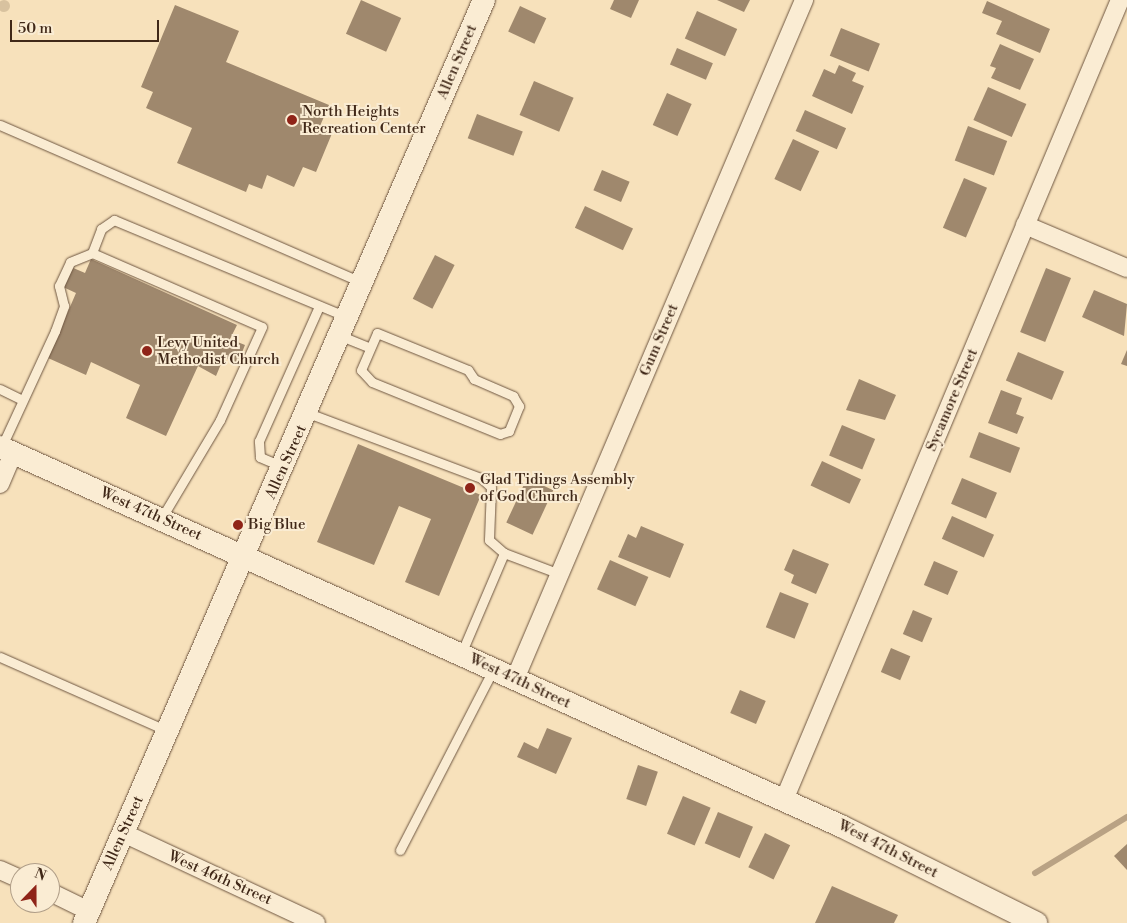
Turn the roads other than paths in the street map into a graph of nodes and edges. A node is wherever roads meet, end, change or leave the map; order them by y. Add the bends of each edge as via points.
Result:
1 (484, 0) edge
2 (804, 0) edge
3 (1120, 0) edge
4 (0, 125) edge
5 (1025, 225) junction
6 (92, 253) junction
7 (1127, 268) edge
8 (363, 283) junction
9 (318, 306) junction
10 (345, 327) junction
11 (370, 348) junction
12 (0, 389) edge
13 (23, 400) junction
14 (308, 413) junction
15 (5, 449) edge
16 (283, 467) junction
17 (0, 484) edge
18 (161, 519) junction
19 (504, 553) junction
20 (246, 556) junction
21 (560, 574) junction
22 (461, 654) junction
23 (0, 657) edge
24 (493, 669) junction
25 (515, 679) junction
26 (168, 731) junction
27 (784, 800) junction
28 (123, 833) junction
29 (400, 850) dead end
30 (60, 899) edge
31 (87, 917) edge
32 (316, 923) edge
33 (1036, 923) edge

1 - 8 street, Allen Street
2 - 21 street, Gum Street
3 - 5 street, Sycamore Street
4 - 8 lane
5 - 7 street
5 - 27 street, Sycamore Street
6 - 9 lane via 101,230 114,220
6 - 13 lane via 70,262 59,286 64,306
6 - 18 lane via 262,327 220,420
8 - 10 street, Allen Street
9 - 10 lane
9 - 16 lane via 259,441 260,457
10 - 11 lane
10 - 14 street, Allen Street
11 - 11 lane via 377,333 388,334 513,396 519,406 510,431 500,434 372,382 360,370
12 - 13 lane
13 - 15 lane
14 - 16 street, Allen Street
14 - 19 lane via 481,478 491,487 489,540
15 - 17 street
15 - 18 street, West 47th Street
16 - 20 street, Allen Street
18 - 20 street, West 47th Street
19 - 21 lane
19 - 22 lane
20 - 22 street, West 47th Street
20 - 26 street, Allen Street
21 - 25 street, Gum Street
22 - 24 street, West 47th Street
23 - 26 lane
24 - 25 street, West 47th Street
24 - 29 lane
25 - 27 street, West 47th Street
26 - 28 street, Allen Street
27 - 33 street, West 47th Street
28 - 31 street, Allen Street
28 - 32 street, West 46th Street
30 - 31 street

